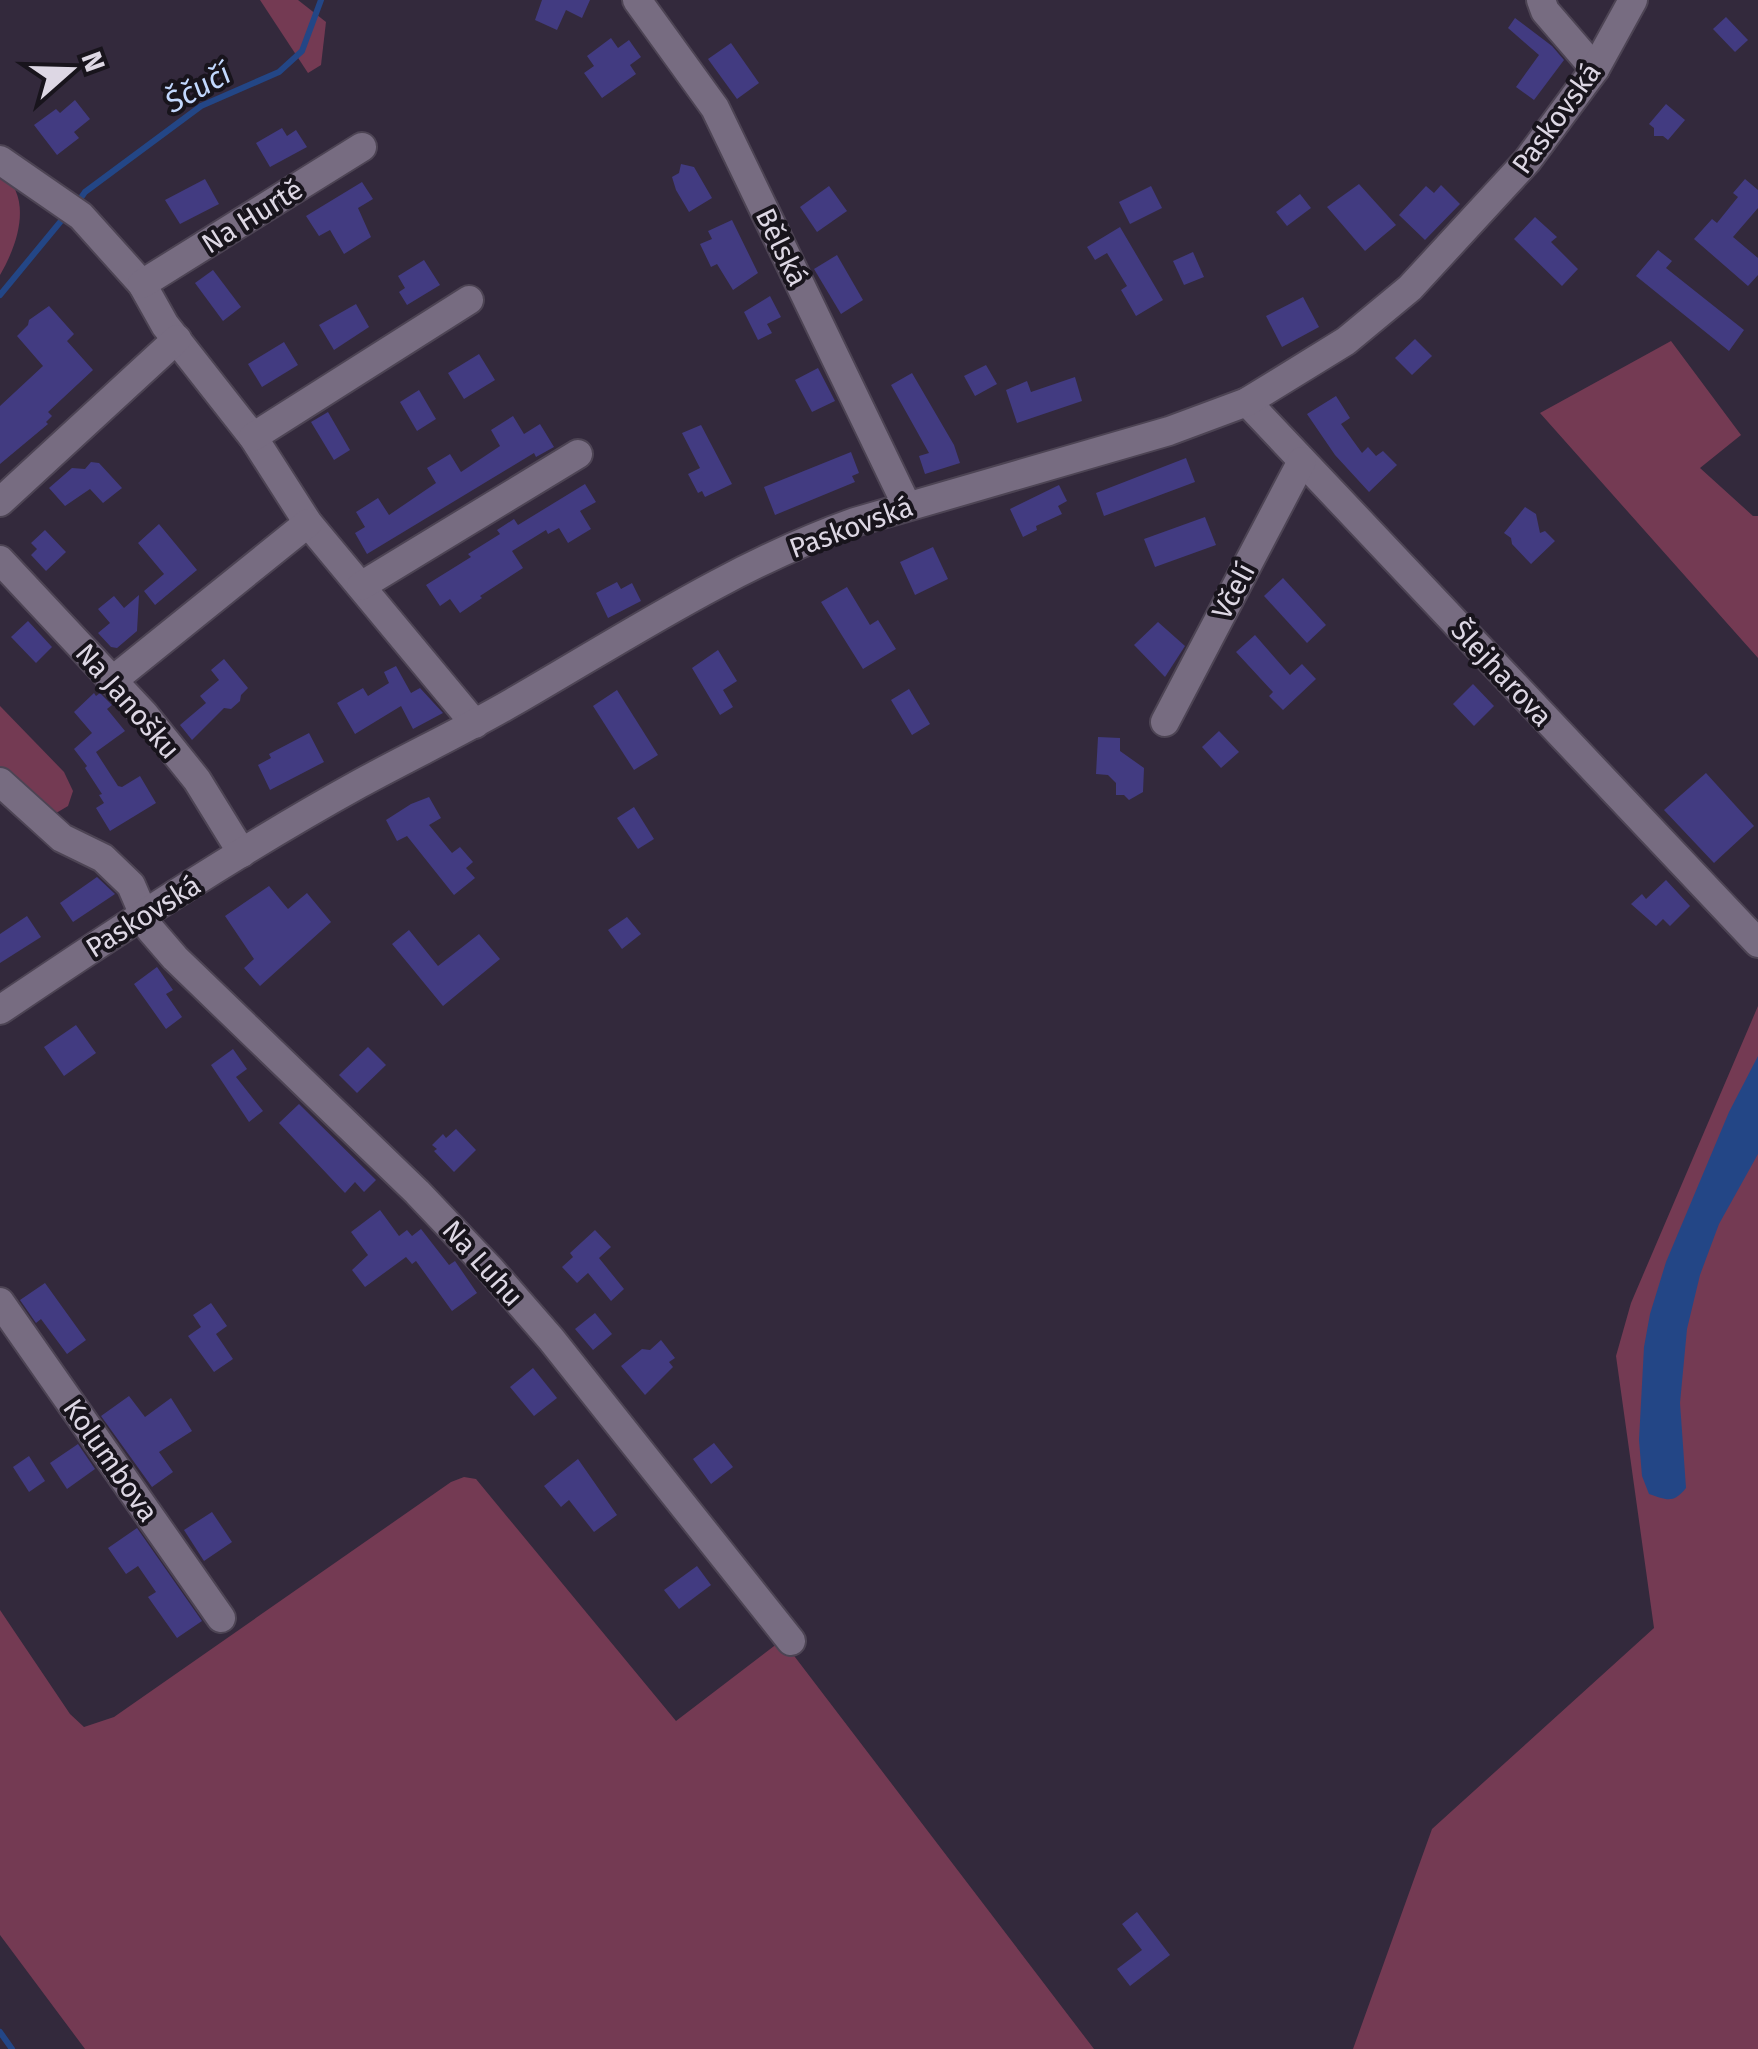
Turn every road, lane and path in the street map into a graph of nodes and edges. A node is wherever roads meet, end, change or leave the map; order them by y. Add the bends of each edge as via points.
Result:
1 (637, 0) edge
2 (1540, 0) edge
3 (1633, 0) edge
4 (1594, 69) junction
5 (362, 147) dead end
6 (0, 160) edge
7 (142, 284) junction
8 (469, 300) dead end
9 (177, 339) junction
10 (1247, 402) junction
11 (253, 436) junction
12 (578, 454) dead end
13 (1302, 461) junction
14 (0, 502) edge
15 (907, 506) junction
16 (308, 523) junction
17 (0, 560) edge
18 (360, 586) junction
19 (112, 681) junction
20 (1165, 722) dead end
21 (475, 724) junction
22 (0, 782) edge
23 (242, 853) junction
24 (144, 914) junction
25 (1758, 943) edge
26 (0, 1010) edge
27 (0, 1302) edge
28 (221, 1618) dead end
29 (791, 1641) dead end

1 - 15 street, Bělská via 714,108
2 - 4 street
3 - 4 street, Paskovská
4 - 10 street, Paskovská via 1528,161 1410,288 1346,341
5 - 7 street, Na Hurtě
6 - 7 street via 71,210
7 - 9 street
8 - 11 street
9 - 11 street
9 - 14 street
10 - 13 street, Šlejharova
10 - 15 street, Paskovská
11 - 16 street
12 - 18 street
13 - 20 street, Včelí
13 - 25 street, Šlejharova
15 - 21 street, Paskovská via 756,563
16 - 18 street
16 - 19 street
17 - 19 street, Na Janošku
18 - 21 street
19 - 23 street, Na Janošku via 197,780
21 - 23 street, Paskovská
22 - 24 street, Na Luhu via 62,838 103,858 131,886
23 - 24 street, Paskovská
24 - 26 street, Paskovská
24 - 29 street, Na Luhu via 175,958 491,1270
27 - 28 street, Kolumbova

